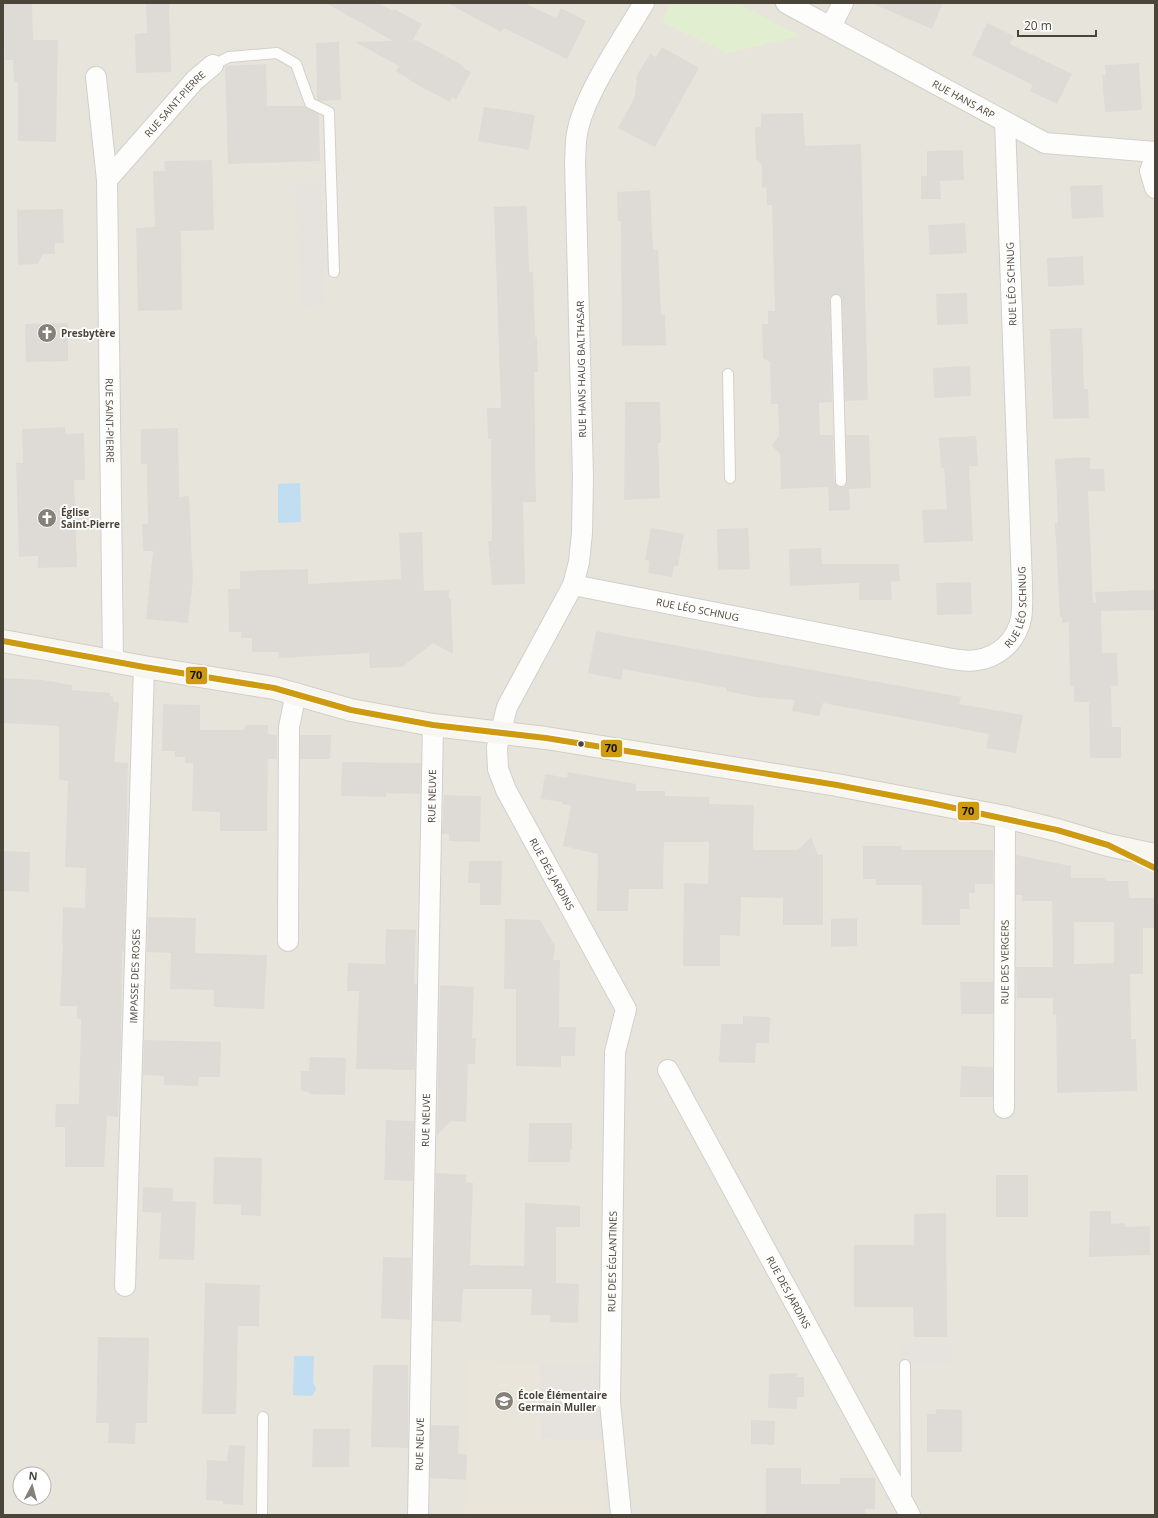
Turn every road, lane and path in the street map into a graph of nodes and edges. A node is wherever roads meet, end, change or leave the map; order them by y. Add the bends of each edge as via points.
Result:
1 (644, 3) edge
2 (786, 3) edge
3 (843, 3) edge
4 (831, 26) junction
5 (213, 65) joint
6 (96, 78) dead end
7 (1005, 122) junction
8 (1155, 152) edge
9 (1155, 157) edge
10 (106, 180) junction
11 (1155, 188) edge
12 (334, 272) dead end
13 (836, 300) dead end
14 (728, 374) dead end
15 (730, 478) dead end
16 (841, 481) dead end
17 (573, 585) junction
18 (3, 641) edge
19 (112, 660) junction
20 (144, 667) junction
21 (296, 693) junction
22 (433, 725) junction
23 (499, 733) junction
24 (1005, 817) junction
25 (1108, 845) junction
26 (1155, 855) edge
27 (1155, 868) edge
28 (288, 941) dead end
29 (626, 1009) joint
30 (668, 1070) dead end
31 (1004, 1108) dead end
32 (125, 1286) dead end
33 (905, 1365) dead end
34 (566, 1400) dead end
35 (610, 1402) junction
36 (263, 1417) dead end
37 (908, 1511) edge
38 (262, 1515) edge
39 (418, 1515) edge
40 (621, 1515) edge

1 - 17 street, RUE HANS HAUG BALTHASAR via 596,85 577,133 575,162 583,477 582,533
2 - 4 street, RUE HANS ARP
3 - 4 street
4 - 7 street, RUE HANS ARP
5 - 10 street, RUE SAINT-PIERRE via 195,80
5 - 12 lane via 229,56 277,53 296,64 310,103 329,112
6 - 10 street, RUE SAINT-PIERRE
7 - 8 street, RUE HANS ARP via 1044,143
7 - 17 street, RUE LÉO SCHNUG via 1022,585 1021,619 1015,635 1006,647 994,656 976,661 952,659
9 - 11 street via 1150,171
10 - 19 street, RUE SAINT-PIERRE
13 - 16 lane
14 - 15 lane
17 - 23 street, RUE HANS HAUG BALTHASAR via 510,700
18 - 19 main road
19 - 20 main road
20 - 21 main road
20 - 32 street, IMPASSE DES ROSES
21 - 22 main road via 352,710
21 - 28 street via 289,727
22 - 23 main road
22 - 39 street, RUE NEUVE
23 - 24 main road via 546,738 837,785
23 - 29 street, RUE DES JARDINS via 498,769 506,790
24 - 25 main road
24 - 31 street, RUE DES VERGERS
25 - 26 main road
25 - 27 main road
29 - 35 street, RUE DES ÉGLANTINES via 615,1052
30 - 37 street, RUE DES JARDINS
33 - 37 lane
34 - 35 lane
35 - 40 street, RUE DES ÉGLANTINES
36 - 38 lane

